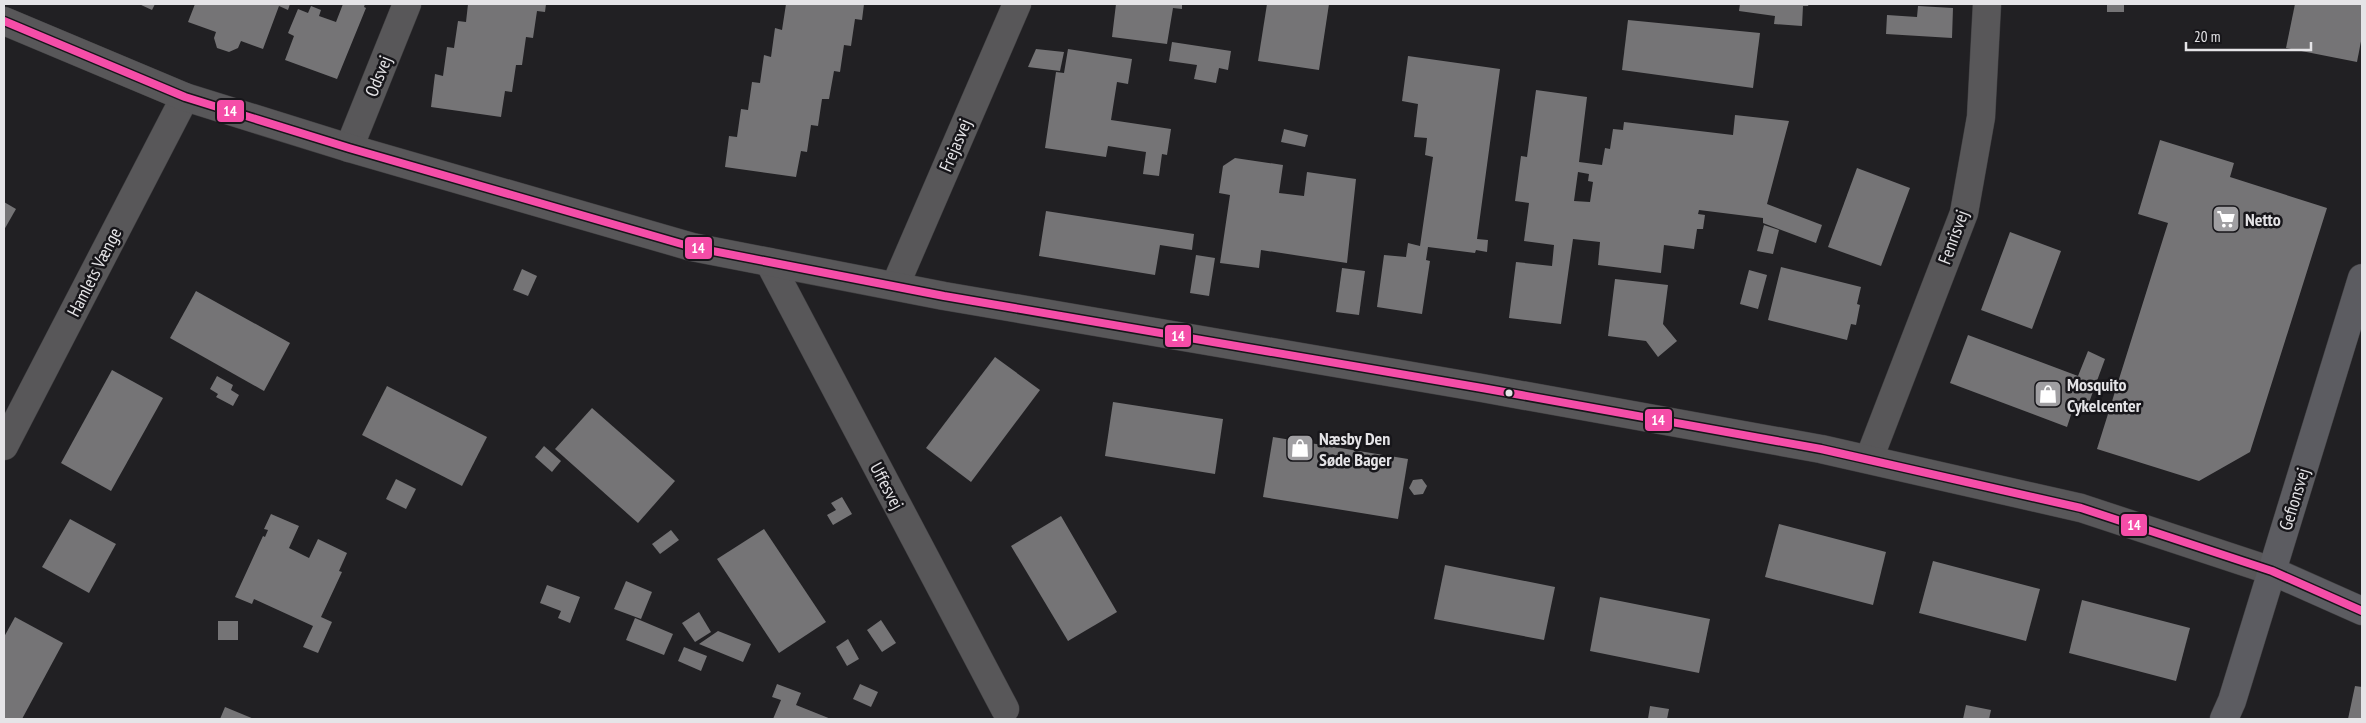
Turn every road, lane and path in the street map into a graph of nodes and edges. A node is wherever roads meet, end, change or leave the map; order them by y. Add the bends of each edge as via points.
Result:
1 (407, 4) edge
2 (1017, 4) edge
3 (1987, 4) edge
4 (4, 21) edge
5 (184, 97) junction
6 (349, 148) junction
7 (769, 262) junction
8 (2362, 278) edge
9 (895, 286) junction
10 (4, 446) edge
11 (1869, 459) junction
12 (2272, 571) junction
13 (2362, 611) edge
14 (1005, 709) dead end
15 (2224, 719) edge

1 - 6 street, Odsvej
2 - 9 street, Frejasvej
3 - 11 street, Fenrisvej via 1981,117 1964,213
4 - 5 street
5 - 6 street
5 - 10 street, Hamlets Vænge
6 - 7 street via 692,247
7 - 9 street
7 - 14 street, Uffesvej
8 - 12 main road, Gefionsvej
9 - 11 street via 1701,426
11 - 12 street via 2081,508
12 - 13 main road
12 - 15 main road, Gefionsvej

